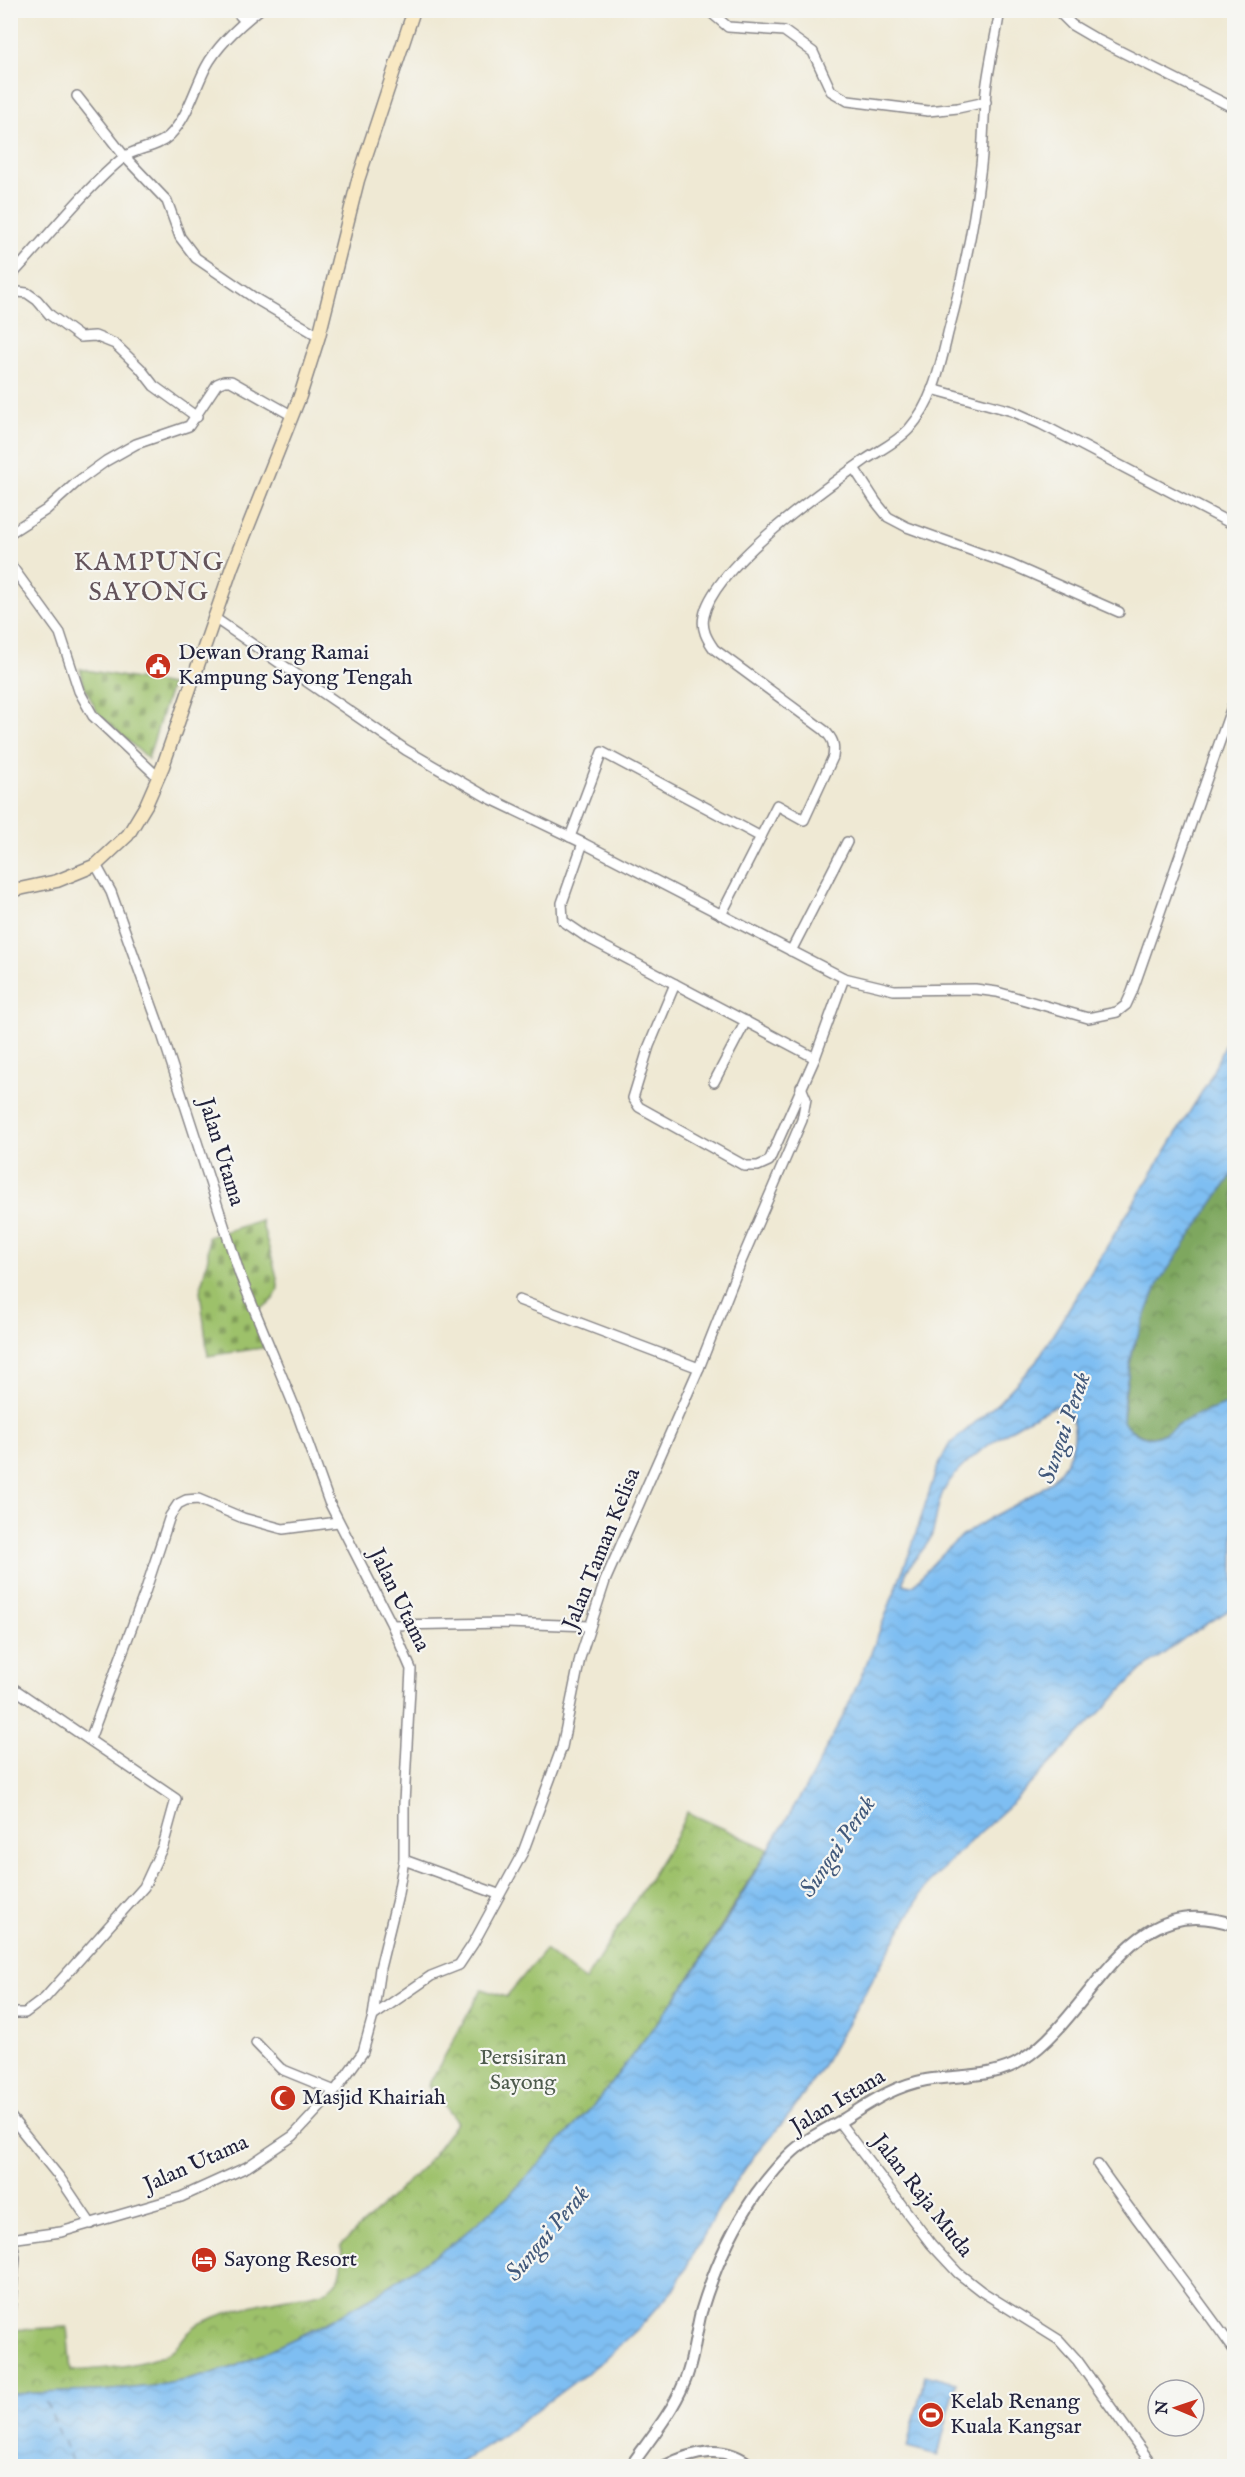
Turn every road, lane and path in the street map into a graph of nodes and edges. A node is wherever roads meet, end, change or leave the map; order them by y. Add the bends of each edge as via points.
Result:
1 (235, 10) edge
2 (258, 10) edge
3 (414, 10) edge
4 (708, 10) edge
5 (1000, 10) edge
6 (1057, 10) edge
7 (246, 21) junction
8 (77, 96) dead end
9 (986, 102) junction
10 (1234, 108) edge
11 (125, 157) junction
12 (10, 277) edge
13 (10, 291) edge
14 (319, 336) junction
15 (932, 389) junction
16 (293, 416) junction
17 (197, 417) junction
18 (854, 468) junction
19 (1234, 525) edge
20 (10, 532) edge
21 (10, 564) edge
22 (1119, 612) dead end
23 (213, 617) junction
24 (1234, 701) edge
25 (158, 777) junction
26 (570, 837) junction
27 (761, 837) junction
28 (847, 842) dead end
29 (583, 843) junction
30 (96, 865) junction
31 (10, 891) edge
32 (722, 915) junction
33 (791, 951) junction
34 (844, 978) junction
35 (675, 984) junction
36 (746, 1021) junction
37 (815, 1058) junction
38 (714, 1082) dead end
39 (801, 1087) junction
40 (519, 1300) dead end
41 (699, 1368) junction
42 (338, 1522) junction
43 (392, 1624) junction
44 (590, 1626) junction
45 (10, 1686) edge
46 (90, 1739) junction
47 (404, 1860) junction
48 (498, 1894) junction
49 (1234, 1925) edge
50 (10, 2013) edge
51 (373, 2016) junction
52 (256, 2043) dead end
53 (335, 2091) junction
54 (10, 2116) edge
55 (839, 2122) junction
56 (1098, 2165) dead end
57 (91, 2224) junction
58 (11, 2239) edge
59 (10, 2311) edge
60 (10, 2320) edge
61 (1234, 2350) edge
62 (10, 2354) edge
63 (631, 2466) edge
64 (665, 2466) edge
65 (752, 2466) edge
66 (1153, 2466) edge

1 - 7 street
2 - 7 street
3 - 14 main road via 358,180
4 - 9 street via 728,27 784,32 813,52 831,91 848,102 928,111
5 - 9 street
6 - 10 street via 1072,25 1096,39
7 - 11 street via 207,65 188,108 168,137
8 - 11 street
9 - 15 street via 980,172 961,282
11 - 12 street
11 - 14 street via 167,201 180,237 196,258
13 - 17 street via 27,293 80,337 95,336 115,344 154,386
14 - 16 main road
15 - 18 street via 919,417 907,431
15 - 19 street via 1041,423
16 - 17 street via 231,381 224,381 217,384
16 - 23 main road
17 - 20 street via 189,426 136,444 106,461 46,510
18 - 22 street via 888,516 907,527 1012,565
18 - 27 street via 807,502 741,560 716,589 704,615 706,637 714,649 824,730 835,746 804,820 777,805
21 - 25 street via 60,633 79,691 93,716
23 - 25 main road
23 - 26 street via 406,750 487,797
24 - 34 street via 1132,992 1117,1012 1088,1017 997,992 894,990
25 - 30 main road via 128,835
26 - 27 street via 602,752
26 - 29 street
27 - 32 street
28 - 33 street
29 - 32 street
29 - 35 street via 562,903 563,921
30 - 31 main road via 57,881
30 - 42 street, Jalan Utama via 111,892 162,1034 240,1275
32 - 33 street
33 - 34 street
34 - 37 street
35 - 36 street
35 - 39 street via 635,1085 633,1098 639,1107 744,1166 758,1166 769,1161
36 - 37 street
36 - 38 street
37 - 39 street
39 - 41 street, Jalan Taman Kelisa via 806,1099 802,1120
40 - 41 street
41 - 44 street, Jalan Taman Kelisa via 605,1581
42 - 43 street, Jalan Utama
42 - 46 street via 283,1529 198,1499 178,1504 170,1515
43 - 44 street
43 - 47 street, Jalan Utama via 411,1669 412,1682
44 - 48 street, Jalan Taman Kelisa via 549,1787 523,1852
45 - 46 street
46 - 50 street via 176,1799 171,1820 144,1887 45,1998 25,2013
47 - 48 street
47 - 51 street, Jalan Utama
48 - 51 street, Jalan Taman Kelisa via 459,1965 432,1976
49 - 55 street, Jalan Istana via 1201,1916 1172,1920 1156,1927 1119,1957 1040,2047 1022,2061 1006,2069 901,2086
51 - 53 street, Jalan Utama via 363,2052
52 - 53 street via 281,2069
53 - 57 street, Jalan Utama via 293,2136 247,2167 181,2197
54 - 57 street
55 - 63 street, Jalan Istana via 796,2148 757,2193 733,2232 701,2313 685,2381
55 - 66 street, Jalan Raja Muda via 931,2244 958,2273 1059,2340
56 - 61 street
57 - 58 street, Jalan Utama
58 - 59 street via 15,2258
60 - 62 street
64 - 65 street via 696,2454 729,2452

